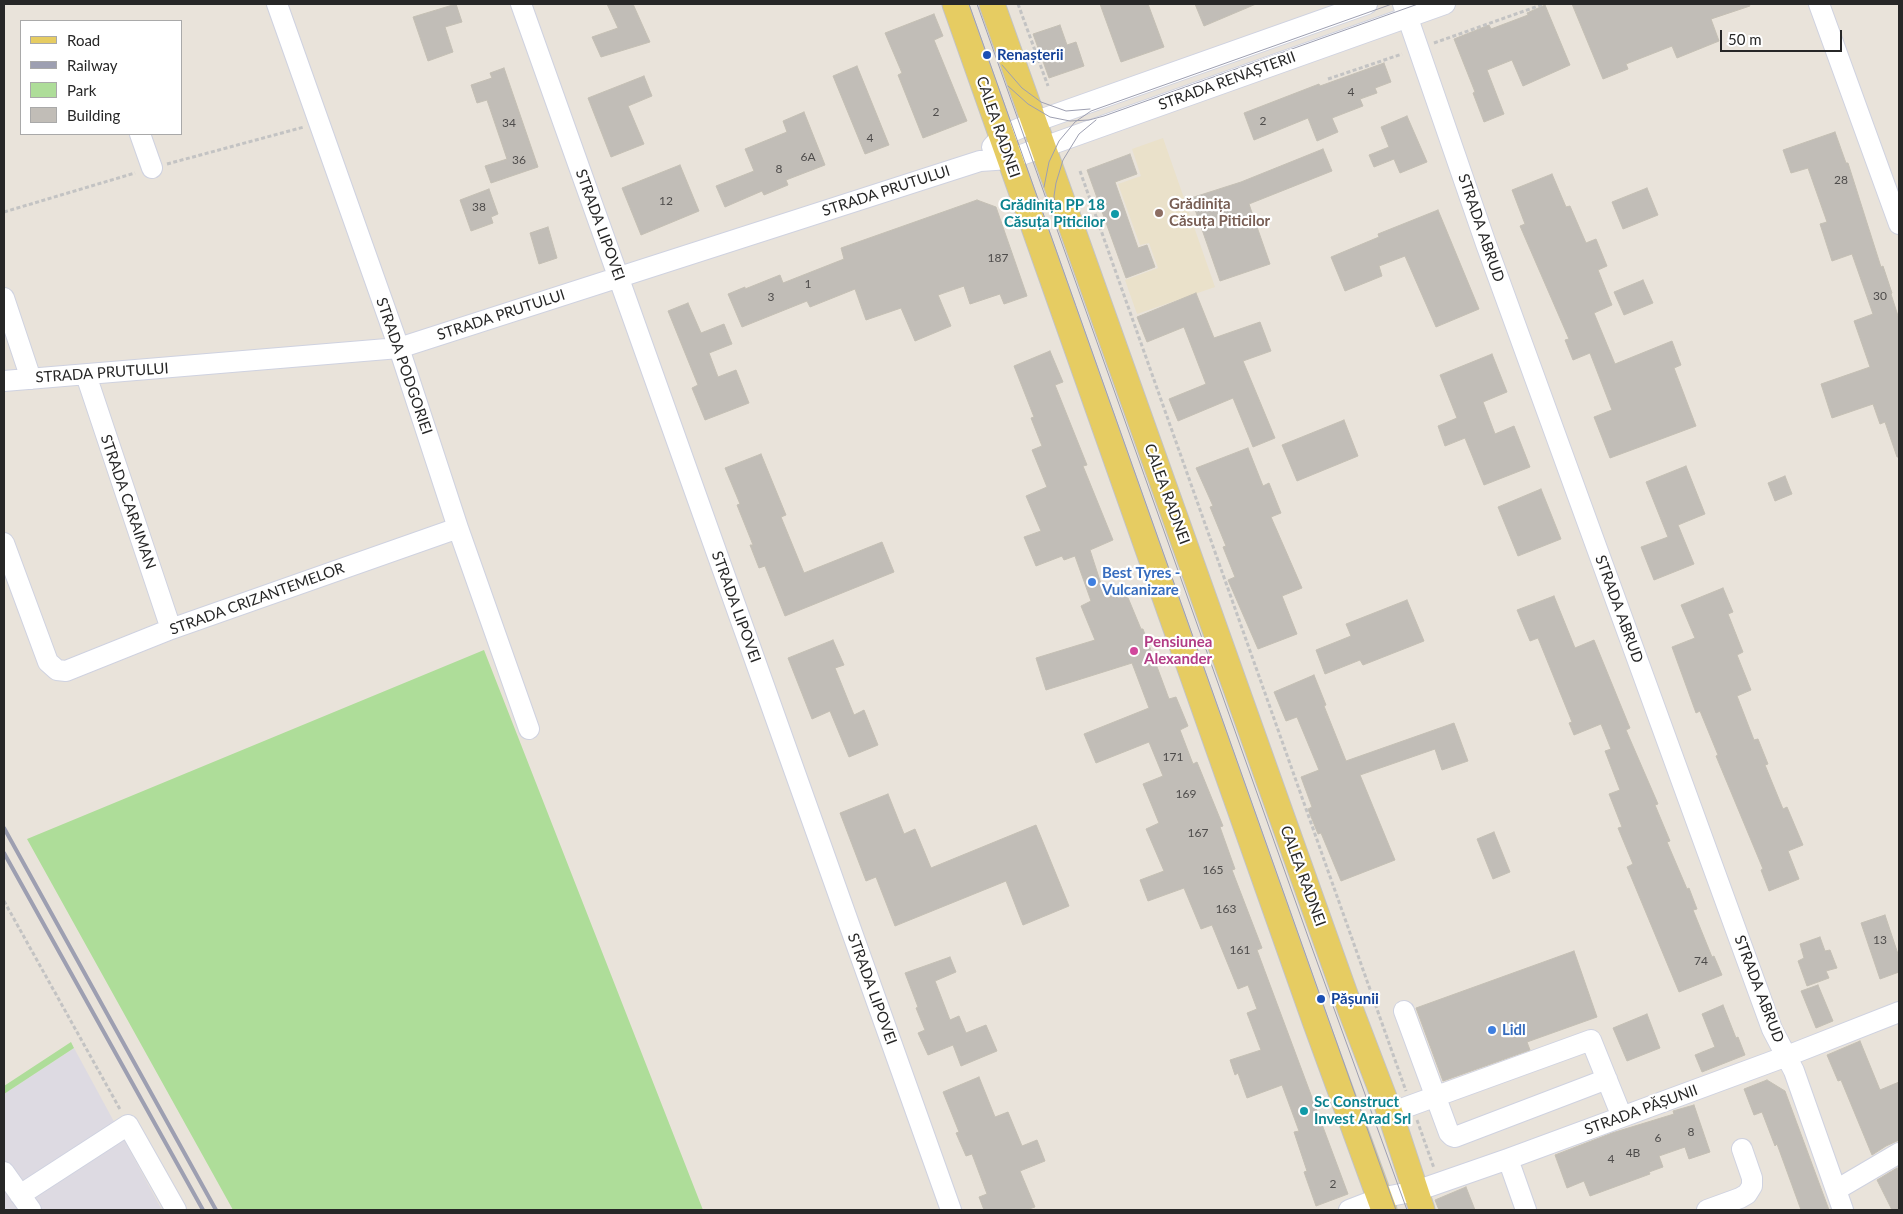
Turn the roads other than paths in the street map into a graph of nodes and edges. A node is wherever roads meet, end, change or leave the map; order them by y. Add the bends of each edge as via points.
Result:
1 (276, 4) edge
2 (521, 4) edge
3 (955, 4) edge
4 (992, 4) edge
5 (1366, 4) edge
6 (1445, 4) edge
7 (1819, 4) edge
8 (1405, 10) edge
9 (1034, 122) junction
10 (140, 135) edge
11 (1002, 136) junction
12 (1043, 147) junction
13 (1010, 159) junction
14 (980, 160) junction
15 (152, 168) dead end
16 (1899, 224) edge
17 (618, 277) junction
18 (4, 298) edge
19 (399, 348) junction
20 (86, 375) junction
21 (31, 379) junction
22 (4, 381) edge
23 (458, 528) junction
24 (4, 543) edge
25 (171, 629) junction
26 (529, 729) dead end
27 (1404, 1011) dead end
28 (1899, 1012) edge
29 (1786, 1056) junction
30 (1607, 1079) junction
31 (1435, 1097) junction
32 (1401, 1109) junction
33 (1622, 1117) junction
34 (1742, 1149) dead end
35 (1899, 1153) edge
36 (1508, 1159) junction
37 (4, 1172) edge
38 (1836, 1190) junction
39 (1423, 1196) edge
40 (25, 1203) edge
41 (1382, 1204) edge
42 (176, 1210) edge
43 (951, 1210) edge
44 (1349, 1210) edge
45 (1526, 1210) edge
46 (1707, 1210) edge
47 (1843, 1210) edge

1 - 19 street, STRADA PODGORIEI
2 - 17 street, STRADA LIPOVEI
3 - 11 main road, CALEA RADNEI
4 - 9 main road, CALEA RADNEI
5 - 9 street, STRADA RENAȘTERII
6 - 8 street, STRADA RENAȘTERII
7 - 16 street
8 - 12 street, STRADA RENAȘTERII
8 - 29 street, STRADA ABRUD via 1492,263 1772,1029
9 - 11 street, STRADA RENAȘTERII
9 - 12 main road, CALEA RADNEI
10 - 15 street
11 - 13 main road, CALEA RADNEI
11 - 14 street, STRADA PRUTULUI
12 - 13 street, STRADA RENAȘTERII
12 - 32 main road, CALEA RADNEI via 1338,974
13 - 14 street, STRADA PRUTULUI
13 - 41 main road, CALEA RADNEI
14 - 17 street, STRADA PRUTULUI
17 - 19 street, STRADA PRUTULUI
17 - 43 street, STRADA LIPOVEI
18 - 21 street
19 - 20 street, STRADA PRUTULUI
19 - 23 street, STRADA PODGORIEI
20 - 21 street, STRADA PRUTULUI
20 - 25 street, STRADA CARAIMAN
21 - 22 street, STRADA PRUTULUI
23 - 25 street, STRADA CRIZANTEMELOR
23 - 26 street, STRADA PODGORIEI
24 - 25 street, STRADA CRIZANTEMELOR via 48,662 57,670 66,671
27 - 31 street
28 - 29 street, STRADA PĂȘUNII
29 - 33 street, STRADA PĂȘUNII
29 - 38 street, STRADA ABRUD
30 - 31 street via 1455,1137 1449,1133
30 - 31 street via 1593,1043 1587,1040
30 - 33 street
31 - 32 street
32 - 39 main road, CALEA RADNEI
33 - 36 street, STRADA PĂȘUNII
34 - 46 street via 1752,1186 1740,1198
35 - 38 street
36 - 39 street, STRADA PĂȘUNII
36 - 45 street
37 - 40 street
38 - 47 street, STRADA ABRUD
39 - 41 street, STRADA PĂȘUNII
40 - 42 street via 128,1125
41 - 44 street, STRADA PĂȘUNII

